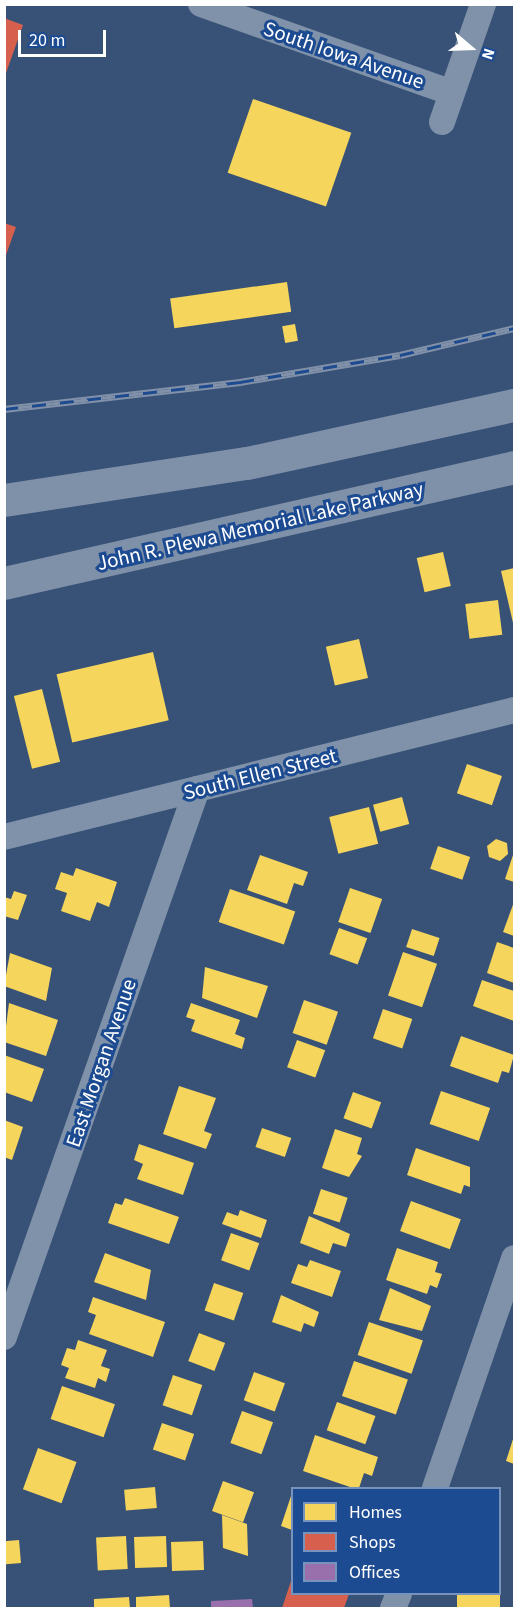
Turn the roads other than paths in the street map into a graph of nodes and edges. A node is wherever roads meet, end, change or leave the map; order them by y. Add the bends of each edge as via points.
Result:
1 (201, 4) edge
2 (483, 4) edge
3 (452, 93) junction
4 (442, 122) dead end
5 (514, 405) edge
6 (514, 467) edge
7 (4, 500) edge
8 (4, 583) edge
9 (514, 710) edge
10 (197, 789) junction
11 (4, 837) edge
12 (514, 1258) edge
13 (4, 1337) edge
14 (435, 1487) edge

1 - 3 street, South Iowa Avenue
2 - 3 street
3 - 4 street
5 - 7 main road via 247,463
6 - 8 main road, John R. Plewa Memorial Lake Parkway
9 - 10 street, South Ellen Street
10 - 11 street, South Ellen Street
10 - 13 street, East Morgan Avenue
12 - 14 street

